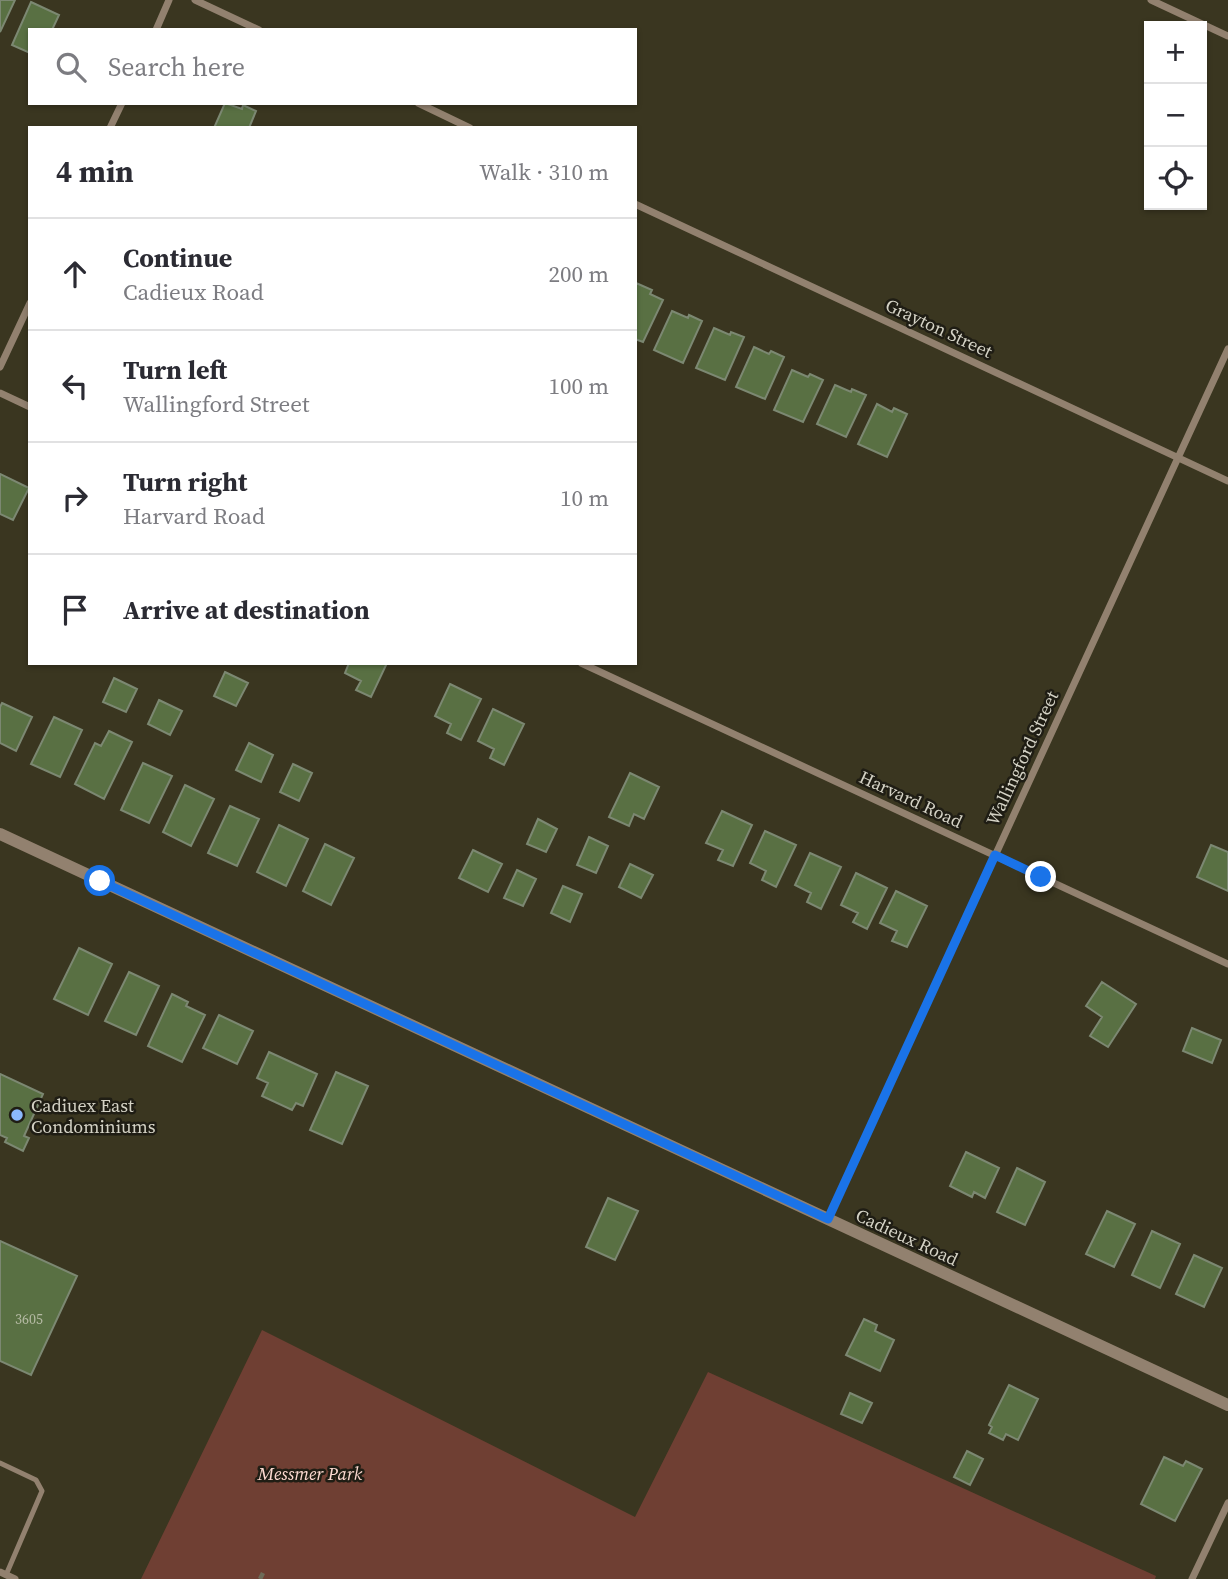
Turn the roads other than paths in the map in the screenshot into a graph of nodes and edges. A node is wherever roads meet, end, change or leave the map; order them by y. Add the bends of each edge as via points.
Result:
1 (169, 0) edge
2 (195, 0) edge
3 (1152, 0) edge
4 (157, 28) edge
5 (255, 28) edge
6 (1228, 36) edge
7 (121, 105) edge
8 (422, 105) edge
9 (111, 126) edge
10 (466, 126) edge
11 (637, 205) edge
12 (28, 307) edge
13 (1228, 349) edge
14 (0, 367) edge
15 (0, 393) edge
16 (28, 406) edge
17 (1178, 456) junction
18 (1228, 481) edge
19 (585, 665) edge
20 (0, 834) edge
21 (995, 855) junction
22 (1228, 964) edge
23 (828, 1219) junction
24 (1228, 1405) edge
25 (0, 1463) edge
26 (1228, 1503) edge
27 (3, 1575) edge
28 (15, 1579) edge
29 (1192, 1579) edge

1 - 4 street
2 - 5 street
3 - 6 street
7 - 9 street
8 - 10 street
11 - 17 street, Grayton Street
12 - 14 street
13 - 17 street, Wallingford Street
15 - 16 street
17 - 18 street, Grayton Street
17 - 21 street, Wallingford Street
19 - 21 street, Harvard Road
20 - 23 street, Cadieux Road
21 - 22 street, Harvard Road
21 - 23 street, Wallingford Street
23 - 24 street, Cadieux Road
25 - 27 lane via 36,1480 41,1491
26 - 29 street
27 - 28 street

